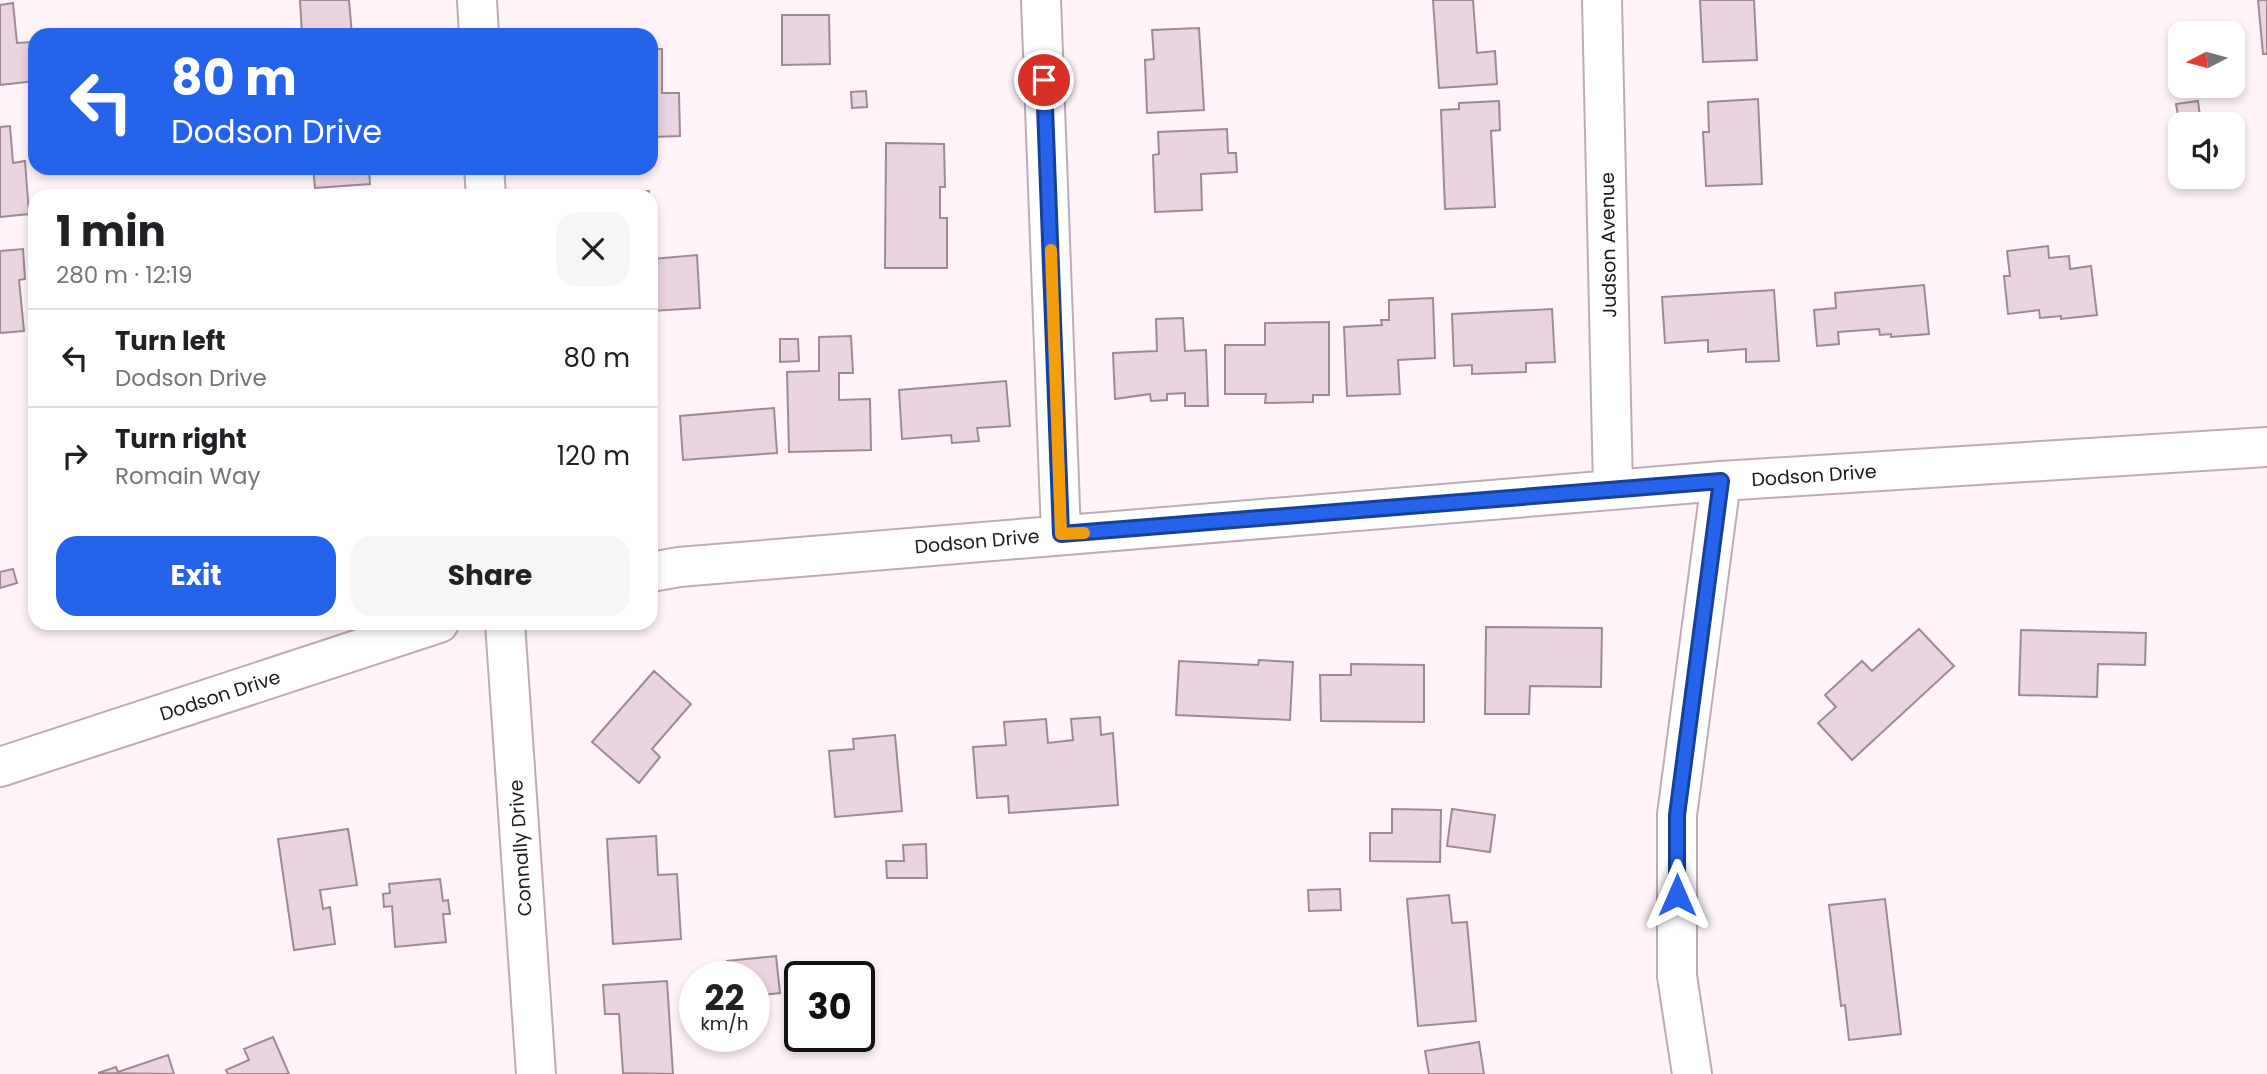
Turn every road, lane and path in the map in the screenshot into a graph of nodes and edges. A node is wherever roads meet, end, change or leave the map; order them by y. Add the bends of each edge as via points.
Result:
1 (477, 0) edge
2 (1041, 0) edge
3 (1602, 0) edge
4 (479, 28) edge
5 (2267, 447) edge
6 (1721, 481) junction
7 (1613, 489) junction
8 (1061, 534) junction
9 (658, 571) edge
10 (418, 630) edge
11 (505, 630) edge
12 (0, 766) edge
13 (536, 1074) edge
14 (1692, 1074) edge

1 - 4 street
2 - 8 street
3 - 7 street, Judson Avenue
5 - 6 street, Dodson Drive
6 - 7 street, Dodson Drive
6 - 14 street via 1677,815 1677,976
7 - 8 street, Dodson Drive
8 - 9 street, Dodson Drive
10 - 12 street, Dodson Drive
11 - 13 street, Connally Drive

